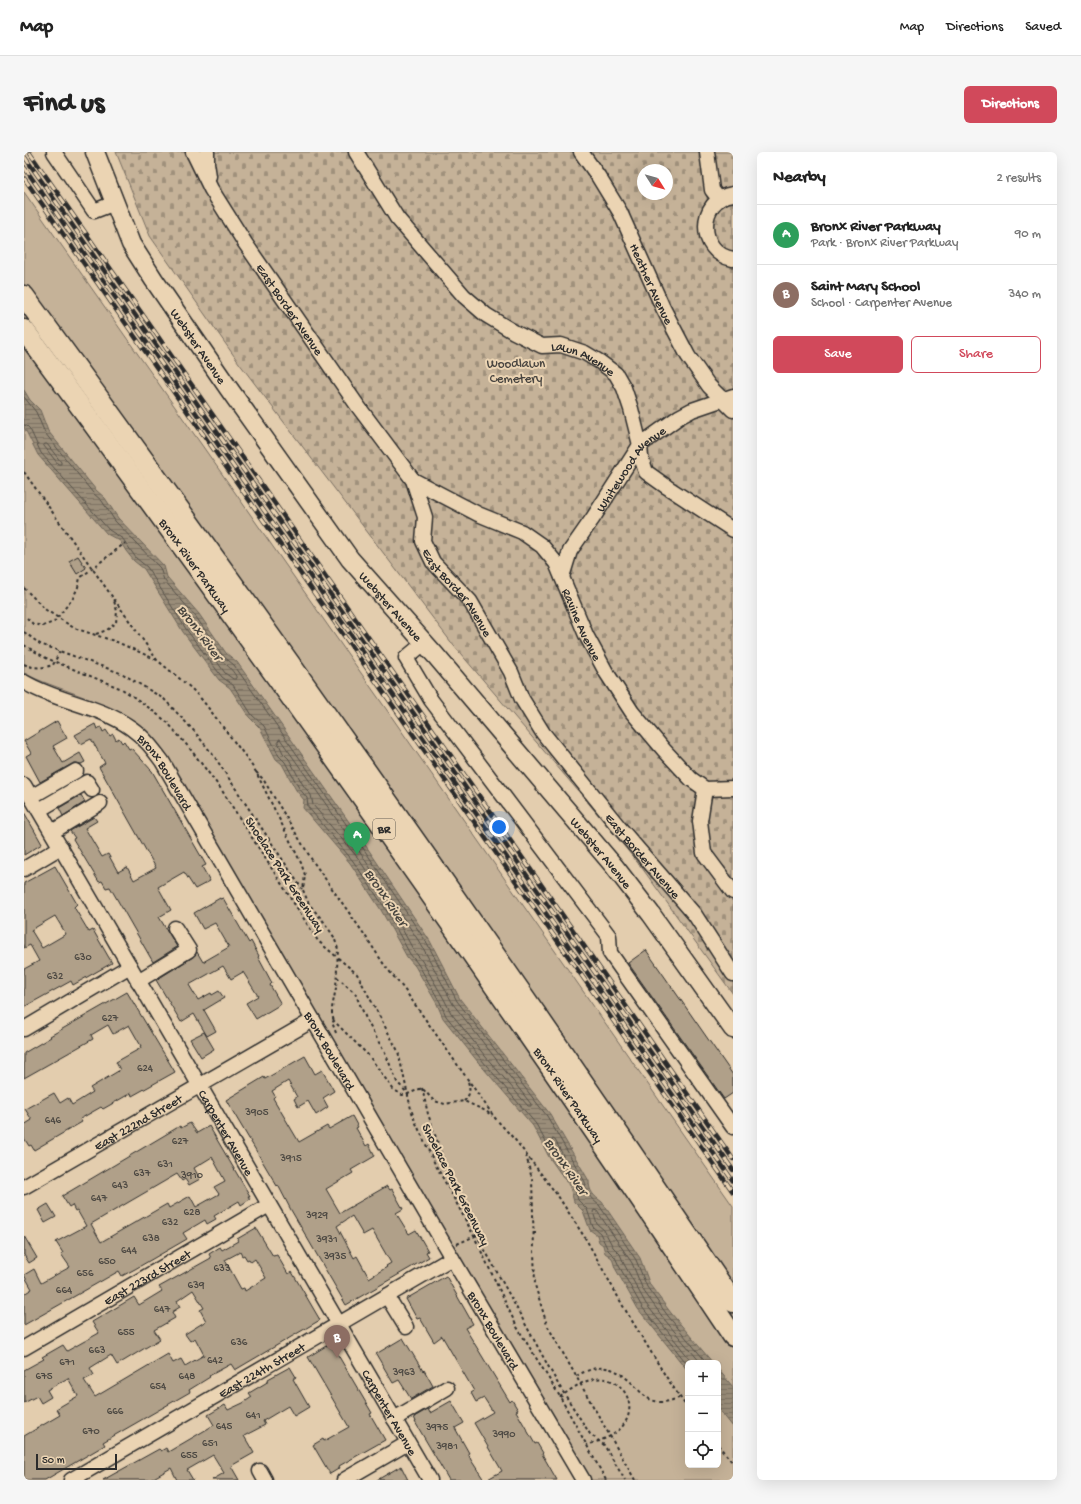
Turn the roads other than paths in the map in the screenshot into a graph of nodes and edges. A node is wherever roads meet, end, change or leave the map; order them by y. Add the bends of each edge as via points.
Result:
1 (54, 152) edge
2 (95, 152) edge
3 (193, 152) edge
4 (207, 152) edge
5 (356, 152) edge
6 (707, 152) edge
7 (580, 153) edge
8 (211, 189) junction
9 (733, 194) edge
10 (719, 199) junction
11 (115, 203) junction
12 (733, 258) edge
13 (24, 296) edge
14 (24, 330) edge
15 (730, 402) edge
16 (640, 445) junction
17 (413, 480) junction
18 (733, 530) edge
19 (562, 577) junction
20 (424, 643) junction
21 (24, 682) edge
22 (75, 770) dead end
23 (24, 784) edge
24 (733, 788) edge
25 (705, 789) junction
26 (31, 797) junction
27 (39, 810) junction
28 (52, 832) junction
29 (61, 848) junction
30 (24, 869) edge
31 (733, 892) edge
32 (175, 928) dead end
33 (130, 966) junction
34 (733, 974) edge
35 (138, 981) junction
36 (313, 1020) junction
37 (24, 1029) edge
38 (733, 1029) edge
39 (200, 1086) junction
40 (733, 1127) edge
41 (24, 1187) edge
42 (270, 1205) junction
43 (452, 1258) junction
44 (387, 1296) junction
45 (733, 1302) edge
46 (339, 1324) junction
47 (406, 1327) dead end
48 (733, 1336) edge
49 (24, 1348) edge
50 (447, 1388) dead end
51 (394, 1419) junction
52 (408, 1443) junction
53 (71, 1480) edge
54 (344, 1480) edge
55 (430, 1480) edge
56 (583, 1480) edge

1 - 11 street via 94,211
2 - 11 main road, Webster Avenue
3 - 8 street, East Border Avenue
4 - 8 street via 206,163
5 - 16 street, Lawn Avenue via 397,218 464,296 486,315 542,346 562,345 586,352 616,374 624,388
6 - 10 street via 712,190
7 - 15 street, Heather Avenue via 620,212 663,308 688,356 709,386
8 - 17 street, East Border Avenue via 245,244 357,405
9 - 10 street
10 - 12 street via 706,217 707,238 721,254
11 - 20 main road, Webster Avenue via 131,244 233,396 350,559
13 - 45 highway, Bronx River Parkway / BR via 396,812
14 - 48 highway, Bronx River Parkway / BR via 219,596 368,806 553,1071
15 - 16 street, Whitewood Avenue via 692,410
16 - 18 street, Lawn Avenue via 646,472
16 - 19 street, Whitewood Avenue via 570,551
17 - 19 street, Ravine Avenue via 478,514 522,532 542,546 556,563
17 - 34 street, East Border Avenue via 425,517 423,541 433,562 470,601 543,733 694,915
19 - 25 street, Ravine Avenue via 586,635 632,712 680,767
20 - 38 main road, Webster Avenue via 614,866
20 - 40 street via 406,658 431,700 609,936 610,953
21 - 36 street, Bronx Boulevard via 114,718 130,727 150,746 168,770
22 - 26 street
23 - 26 street, Carpenter Avenue
24 - 25 street
25 - 31 street via 700,821 704,853
26 - 27 street, Carpenter Avenue
27 - 28 street, Carpenter Avenue
27 - 28 street via 87,782 98,801
28 - 29 street, Carpenter Avenue
29 - 30 street
29 - 33 street, Carpenter Avenue
32 - 35 street via 188,950
33 - 35 street, Carpenter Avenue
33 - 37 street
35 - 39 street, Carpenter Avenue
36 - 39 street, East 222nd Street
36 - 43 street, Bronx Boulevard
39 - 41 street, East 222nd Street
39 - 42 street, Carpenter Avenue
42 - 46 street, Carpenter Avenue
42 - 49 street, East 223rd Street
43 - 44 street, East 224th Street
43 - 56 street, Bronx Boulevard
44 - 46 street, East 224th Street
44 - 47 street
46 - 51 street, Carpenter Avenue
46 - 53 street, East 224th Street
50 - 51 street
51 - 52 street, Carpenter Avenue
52 - 54 street
52 - 55 street, Carpenter Avenue

